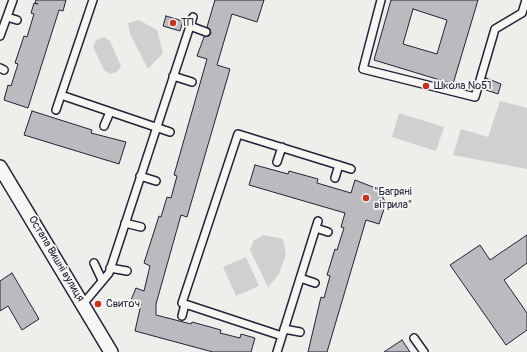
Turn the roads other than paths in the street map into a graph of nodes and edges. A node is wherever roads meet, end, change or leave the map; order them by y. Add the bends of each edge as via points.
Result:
1 (13, 0) edge
2 (93, 0) edge
3 (381, 0) edge
4 (526, 0) edge
5 (7, 16) junction
6 (193, 17) dead end
7 (17, 20) dead end
8 (190, 26) junction
9 (206, 32) dead end
10 (0, 36) edge
11 (173, 76) junction
12 (192, 82) dead end
13 (61, 95) junction
14 (56, 110) dead end
15 (110, 112) junction
16 (104, 126) dead end
17 (156, 128) junction
18 (170, 132) dead end
19 (282, 147) junction
20 (277, 162) dead end
21 (339, 165) junction
22 (0, 167) edge
23 (351, 169) dead end
24 (140, 176) junction
25 (335, 178) dead end
26 (156, 181) dead end
27 (318, 220) dead end
28 (125, 223) junction
29 (141, 227) dead end
30 (316, 228) junction
31 (328, 232) dead end
32 (94, 263) dead end
33 (110, 268) junction
34 (127, 271) dead end
35 (300, 278) junction
36 (102, 280) junction
37 (315, 283) dead end
38 (83, 304) junction
39 (185, 304) junction
40 (182, 316) dead end
41 (234, 320) junction
42 (232, 328) dead end
43 (283, 332) junction
44 (300, 332) dead end
45 (414, 338) dead end
46 (111, 352) edge
47 (277, 352) edge
48 (424, 352) edge

1 - 5 lane
2 - 13 lane
3 - 4 lane via 363,69 475,97 495,28 522,13
5 - 7 lane
5 - 10 lane
6 - 8 lane
8 - 9 lane
8 - 11 lane
11 - 12 lane
11 - 17 lane
13 - 14 lane
13 - 15 lane
15 - 16 lane
15 - 17 lane
17 - 18 lane
17 - 24 lane
19 - 20 lane
19 - 21 lane
19 - 39 lane via 238,134 182,303
21 - 23 lane
21 - 25 lane
22 - 38 street, Остапа Вишні вулиця
24 - 26 lane
24 - 28 lane
27 - 30 lane
28 - 29 lane
28 - 33 lane
30 - 31 lane
30 - 35 lane
32 - 36 lane
33 - 34 lane
33 - 36 lane
35 - 37 lane
35 - 43 lane
36 - 38 lane
38 - 46 street, Остапа Вишні вулиця
39 - 40 lane
39 - 41 lane
41 - 42 lane
41 - 43 lane
43 - 44 lane
43 - 47 lane
45 - 48 lane

